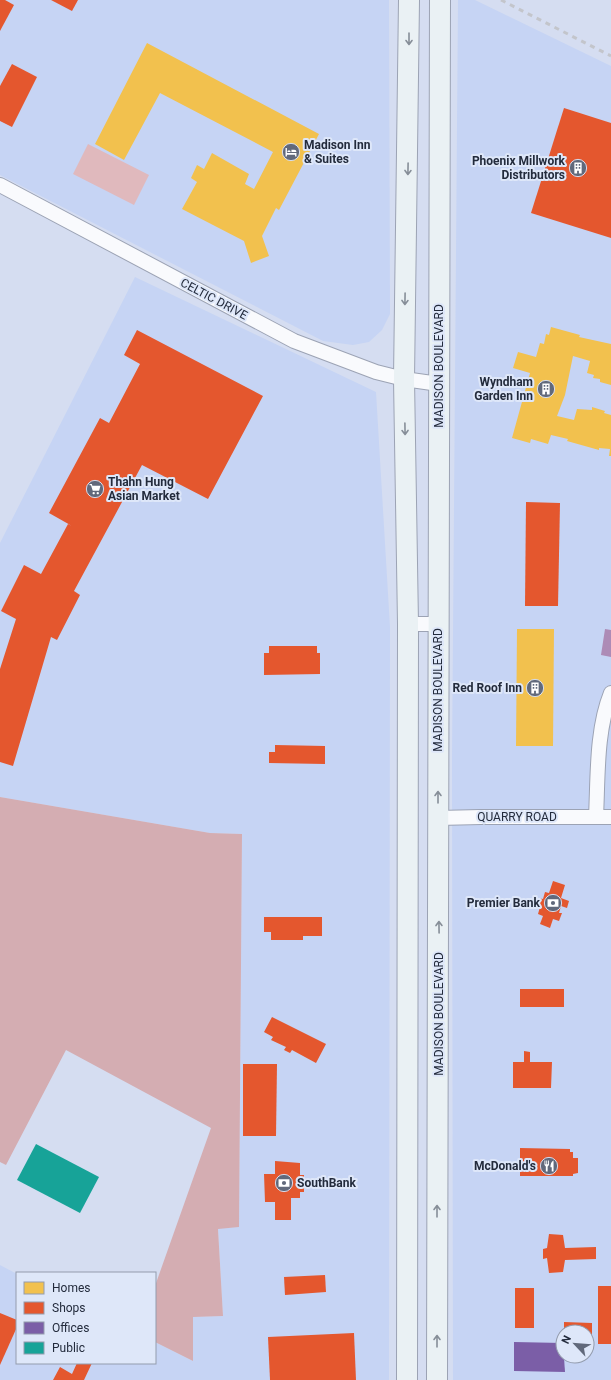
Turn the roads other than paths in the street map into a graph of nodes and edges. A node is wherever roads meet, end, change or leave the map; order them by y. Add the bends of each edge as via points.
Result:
1 (409, 0) edge
2 (440, 0) edge
3 (451, 0) edge
4 (439, 84) junction
5 (0, 185) edge
6 (404, 379) junction
7 (439, 384) junction
8 (408, 624) junction
9 (438, 624) junction
10 (611, 693) edge
11 (611, 817) edge
12 (438, 818) junction
13 (596, 818) junction
14 (406, 1380) edge
15 (437, 1380) edge

1 -> 6 main road
2 - 4 main road, MADISON BOULEVARD
3 - 4 main road via 449,31
4 - 7 main road, MADISON BOULEVARD
5 - 6 street, CELTIC DRIVE via 294,341 376,372
6 - 7 street, CELTIC DRIVE
6 -> 8 main road
7 - 9 main road, MADISON BOULEVARD
8 - 9 street
8 - 14 main road
12 -> 9 main road, MADISON BOULEVARD
10 - 13 street via 605,708 601,733
11 - 13 street, QUARRY ROAD
12 - 13 street, QUARRY ROAD
15 -> 12 main road, MADISON BOULEVARD

